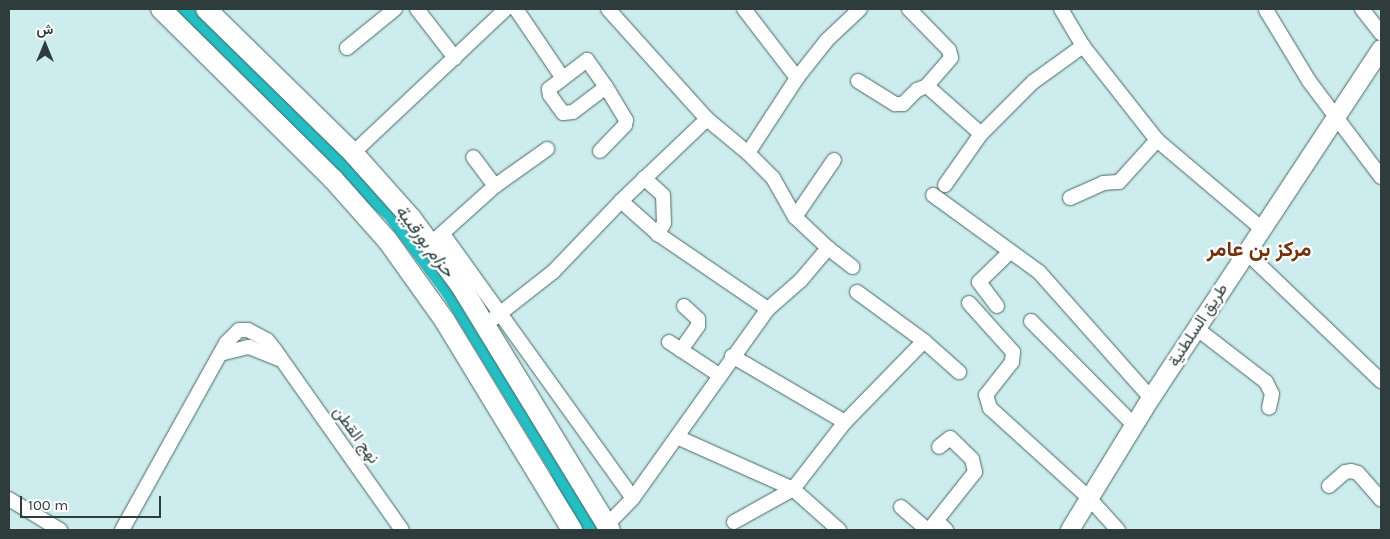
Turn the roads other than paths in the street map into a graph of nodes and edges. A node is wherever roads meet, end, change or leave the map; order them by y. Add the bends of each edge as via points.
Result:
1 (161, 9) edge
2 (206, 9) edge
3 (395, 9) edge
4 (416, 9) edge
5 (506, 9) edge
6 (516, 9) edge
7 (608, 9) edge
8 (744, 9) edge
9 (860, 9) edge
10 (908, 9) edge
11 (1061, 9) edge
12 (1362, 9) edge
13 (1266, 10) edge
14 (1381, 33) edge
15 (1083, 46) junction
16 (346, 48) dead end
17 (1381, 49) edge
18 (455, 58) junction
19 (562, 77) junction
20 (797, 78) junction
21 (858, 81) dead end
22 (927, 86) junction
23 (606, 87) junction
24 (1335, 118) junction
25 (707, 119) junction
26 (981, 134) junction
27 (1157, 140) junction
28 (547, 149) dead end
29 (600, 151) dead end
30 (353, 153) junction
31 (748, 153) junction
32 (473, 157) dead end
33 (834, 160) dead end
34 (1381, 177) edge
35 (644, 178) junction
36 (945, 185) dead end
37 (495, 186) junction
38 (933, 195) dead end
39 (1070, 198) dead end
40 (621, 201) junction
41 (794, 217) junction
42 (1262, 228) junction
43 (658, 234) junction
44 (436, 239) junction
45 (828, 248) junction
46 (1010, 252) junction
47 (1246, 252) junction
48 (852, 267) dead end
49 (857, 292) dead end
50 (969, 303) dead end
51 (684, 306) dead end
52 (996, 306) dead end
53 (768, 308) junction
54 (493, 320) junction
55 (1031, 320) dead end
56 (1196, 328) junction
57 (924, 341) junction
58 (668, 342) dead end
59 (681, 350) junction
60 (732, 356) junction
61 (959, 372) dead end
62 (719, 375) junction
63 (1381, 381) edge
64 (1151, 398) junction
65 (1270, 408) dead end
66 (845, 422) junction
67 (1134, 425) junction
68 (677, 437) junction
69 (938, 447) dead end
70 (1329, 486) dead end
71 (793, 489) junction
72 (633, 498) junction
73 (1089, 498) junction
74 (9, 499) edge
75 (1381, 499) edge
76 (901, 507) dead end
77 (734, 522) dead end
78 (608, 528) edge
79 (935, 528) edge
80 (60, 530) edge
81 (122, 530) edge
82 (402, 530) edge
83 (572, 530) edge
84 (839, 530) edge
85 (1070, 530) edge
86 (1118, 530) edge

1 - 83 highway via 333,179 388,241 445,321
2 - 30 highway
3 - 16 street
4 - 18 street
5 - 18 street
6 - 19 street
7 - 25 street
8 - 20 street
9 - 20 street via 827,40
10 - 22 street via 949,50 951,58
11 - 15 street
12 - 14 street
13 - 24 street
15 - 26 street via 1033,82
15 - 27 street
17 - 24 main road, طريق السلطنية
18 - 30 street
19 - 23 street via 587,60
19 - 23 street via 549,89 563,113 573,112
20 - 31 street
21 - 22 street via 895,104 903,104 917,90
22 - 26 street
23 - 29 street via 626,120
24 - 34 street
24 - 42 main road, طريق السلطنية
25 - 31 street
25 - 35 street
26 - 36 street
27 - 39 street via 1119,182 1103,183
27 - 42 street
28 - 37 street
30 - 44 highway
31 - 41 street via 774,178
32 - 37 street
33 - 41 street
35 - 40 street
35 - 43 street via 663,195 664,223
37 - 44 street
38 - 46 street
40 - 43 street
40 - 54 street via 553,272
41 - 45 street
42 - 47 main road, طريق السلطنية
43 - 53 street
44 - 54 highway
45 - 48 street
45 - 53 street via 801,280
46 - 52 street via 979,282
46 - 64 street via 1039,272
47 - 56 main road, طريق السلطنية
47 - 63 street
49 - 57 street
50 - 73 street via 1012,352 1012,362 986,395 990,408
51 - 59 street via 698,320 698,326
53 - 60 street
54 - 72 street
54 - 78 highway
55 - 67 street
56 - 64 main road, طريق السلطنية
56 - 65 street via 1266,382 1272,394
57 - 61 street
57 - 66 street
58 - 59 street
59 - 62 street
60 - 62 street
60 - 66 street
62 - 68 street
64 - 67 main road, طريق السلطنية
66 - 71 street
67 - 73 main road, طريق السلطنية
68 - 71 street
68 - 72 street
69 - 79 street via 950,438 976,467
70 - 75 street via 1345,472 1351,471 1358,473
71 - 77 street
71 - 84 street
72 - 78 street
73 - 85 main road, طريق السلطنية
73 - 86 street
74 - 80 street
76 - 79 street
81 - 82 street, نهج القطن via 220,354 249,347 282,361

